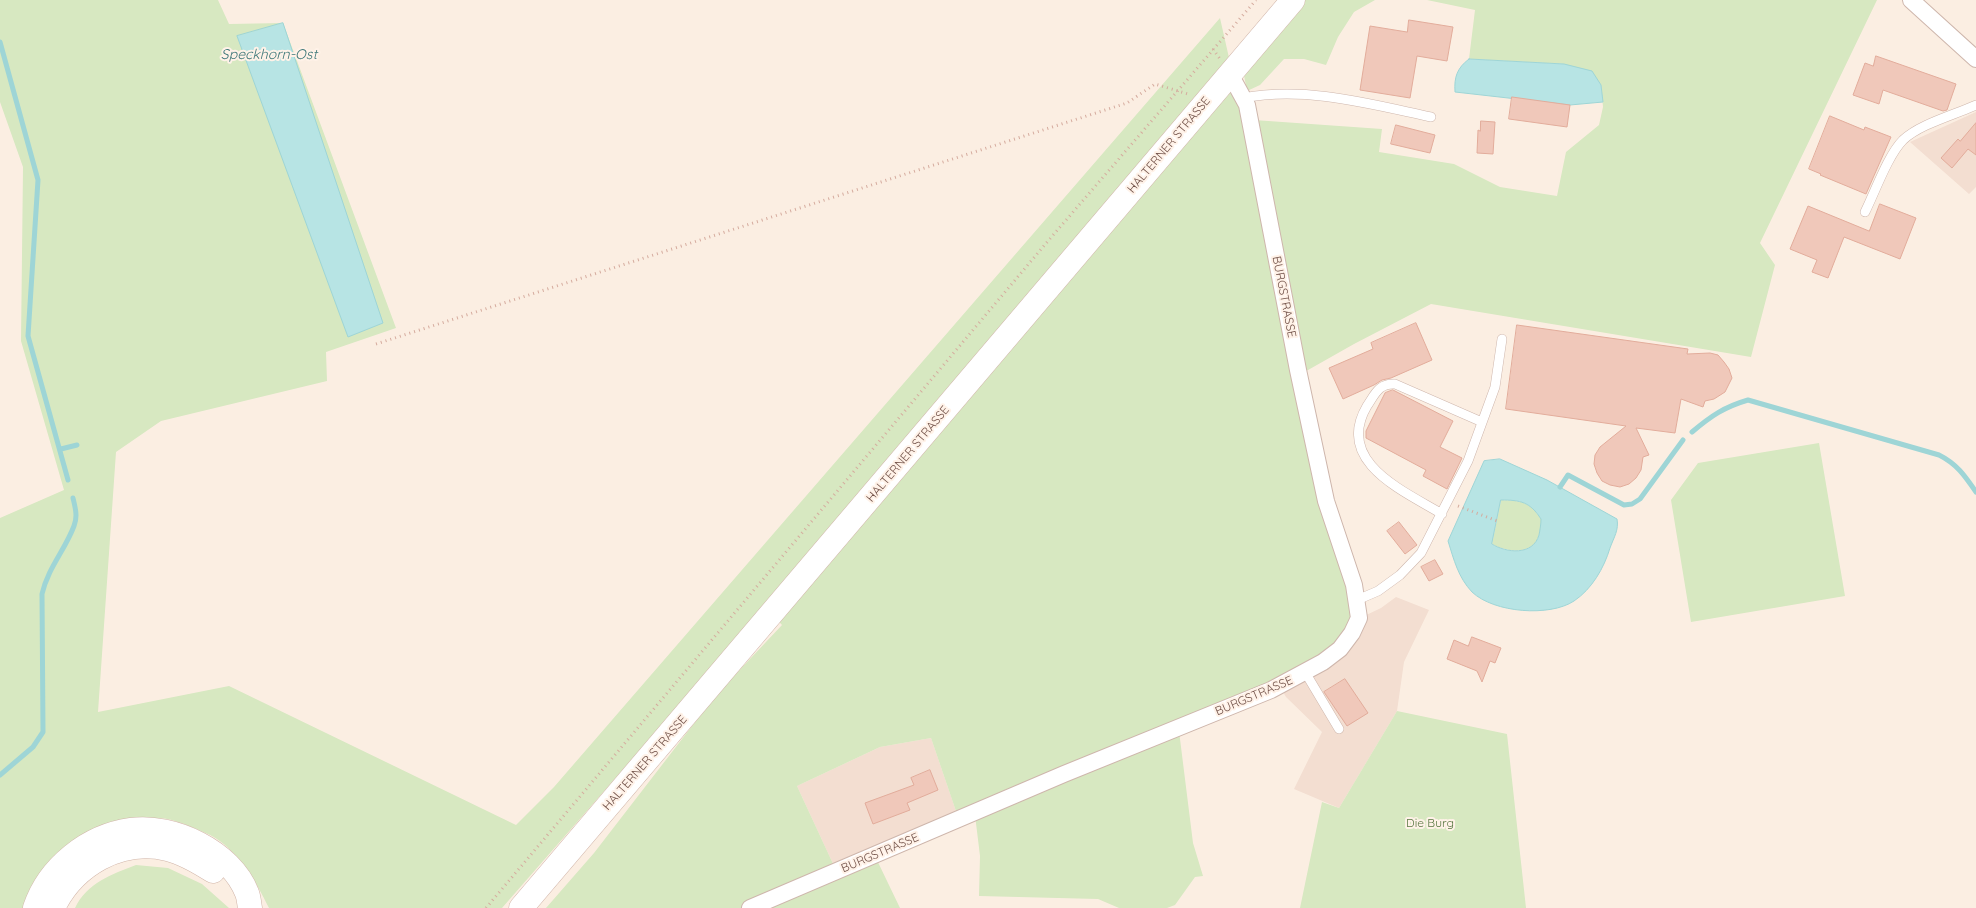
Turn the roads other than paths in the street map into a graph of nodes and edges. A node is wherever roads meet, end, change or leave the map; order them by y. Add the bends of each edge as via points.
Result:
1 (1293, 0) edge
2 (1911, 0) edge
3 (1976, 59) edge
4 (1230, 74) junction
5 (1244, 98) junction
6 (1976, 105) edge
7 (1431, 117) dead end
8 (1865, 212) dead end
9 (1502, 339) dead end
10 (1482, 422) junction
11 (1442, 514) junction
12 (1357, 600) junction
13 (1305, 672) junction
14 (1338, 729) dead end
15 (35, 908) edge
16 (53, 908) edge
17 (245, 908) edge
18 (250, 908) edge
19 (521, 908) edge
20 (750, 908) edge

1 - 4 main road, HALTERNER STRASSE
2 - 3 street
4 - 5 street, BURGSTRASSE
4 - 19 main road, HALTERNER STRASSE
5 - 7 lane via 1285,94 1339,98
5 - 12 street, BURGSTRASSE via 1326,501
6 - 8 lane via 1904,139 1892,156
9 - 10 lane via 1495,387
10 - 11 lane via 1468,462
10 - 11 lane via 1395,384 1381,386 1364,411 1358,431 1366,461 1380,475
11 - 12 lane via 1421,554 1378,591
12 - 13 street, BURGSTRASSE via 1358,618 1352,633 1340,649
13 - 14 lane
13 - 20 street, BURGSTRASSE via 1271,690
15 - 18 main road via 52,876 67,860 92,843 132,830 160,831 188,838 212,851 232,870 247,893
16 - 17 main road via 74,876 92,862 128,848 144,846 168,849 200,862 217,874

